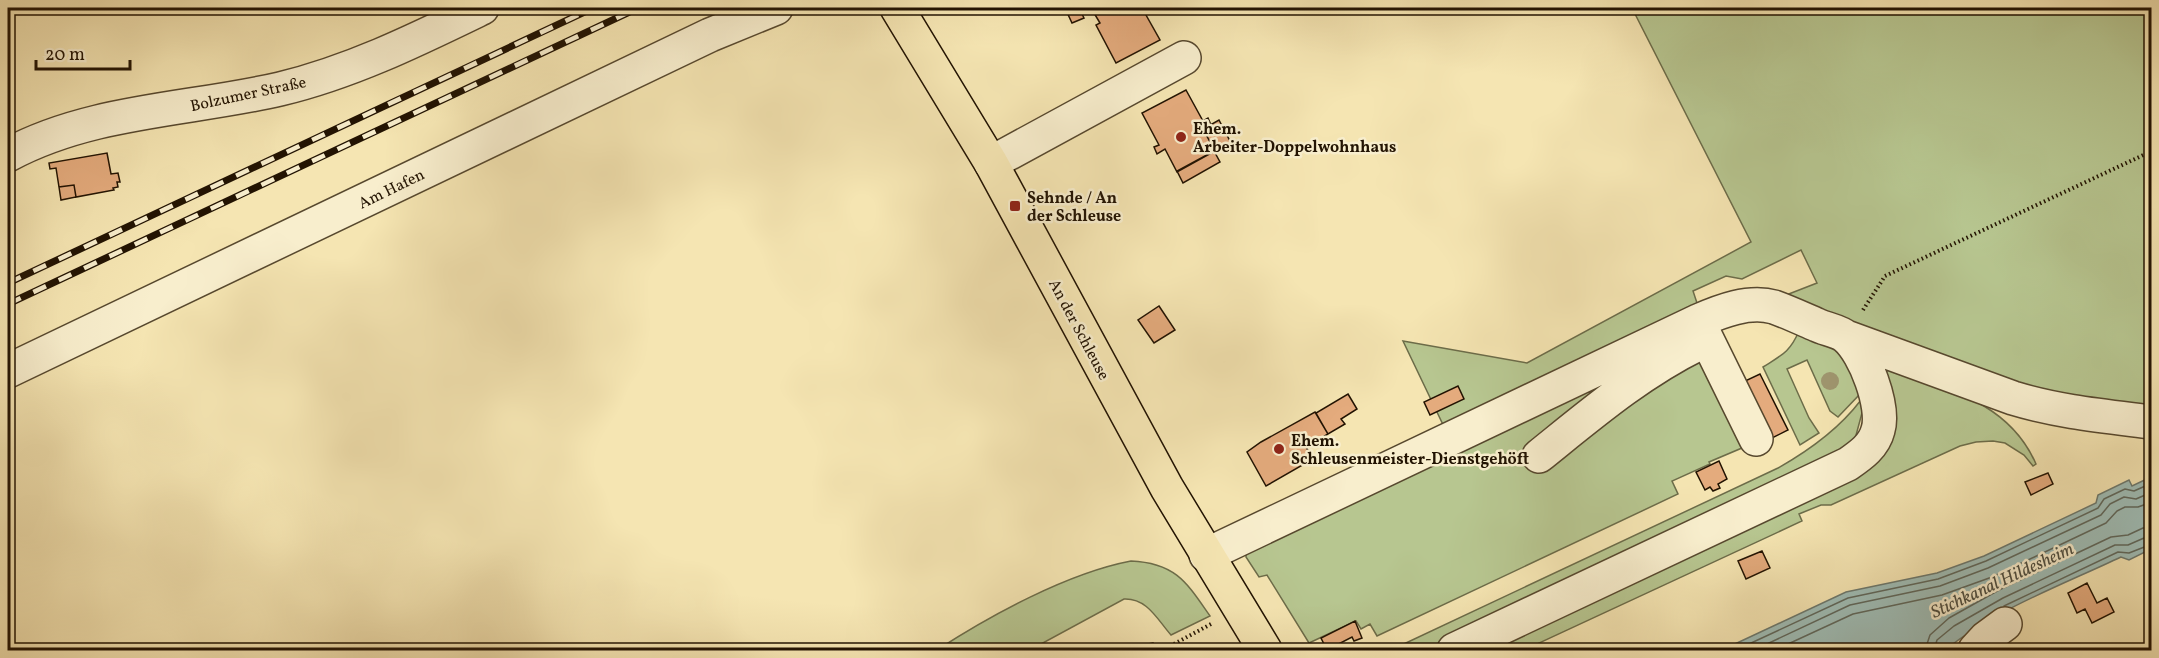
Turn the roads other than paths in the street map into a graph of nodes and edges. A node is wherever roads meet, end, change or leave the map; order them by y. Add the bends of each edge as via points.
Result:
1 (482, 8) edge
2 (776, 8) edge
3 (897, 8) edge
4 (1184, 58) dead end
5 (8, 155) edge
6 (991, 163) junction
7 (1703, 330) junction
8 (1846, 337) junction
9 (8, 371) edge
10 (2151, 422) edge
11 (1756, 439) dead end
12 (1539, 456) dead end
13 (1206, 555) junction
14 (2004, 624) dead end
15 (1265, 651) edge
16 (1454, 651) edge
17 (1975, 651) edge

1 - 5 lane, Bolzumer Straße via 332,75 279,89 90,124
2 - 9 lane, Am Hafen via 700,40
3 - 6 main road, An der Schleuse
4 - 6 lane
6 - 13 main road, An der Schleuse
7 - 8 lane via 1725,311 1748,306 1772,307
7 - 11 lane
7 - 12 lane
7 - 13 lane
8 - 10 lane via 2039,406
8 - 16 lane via 1870,375 1880,415 1873,442 1861,455
13 - 15 main road, An der Schleuse via 1229,616
14 - 17 lane

